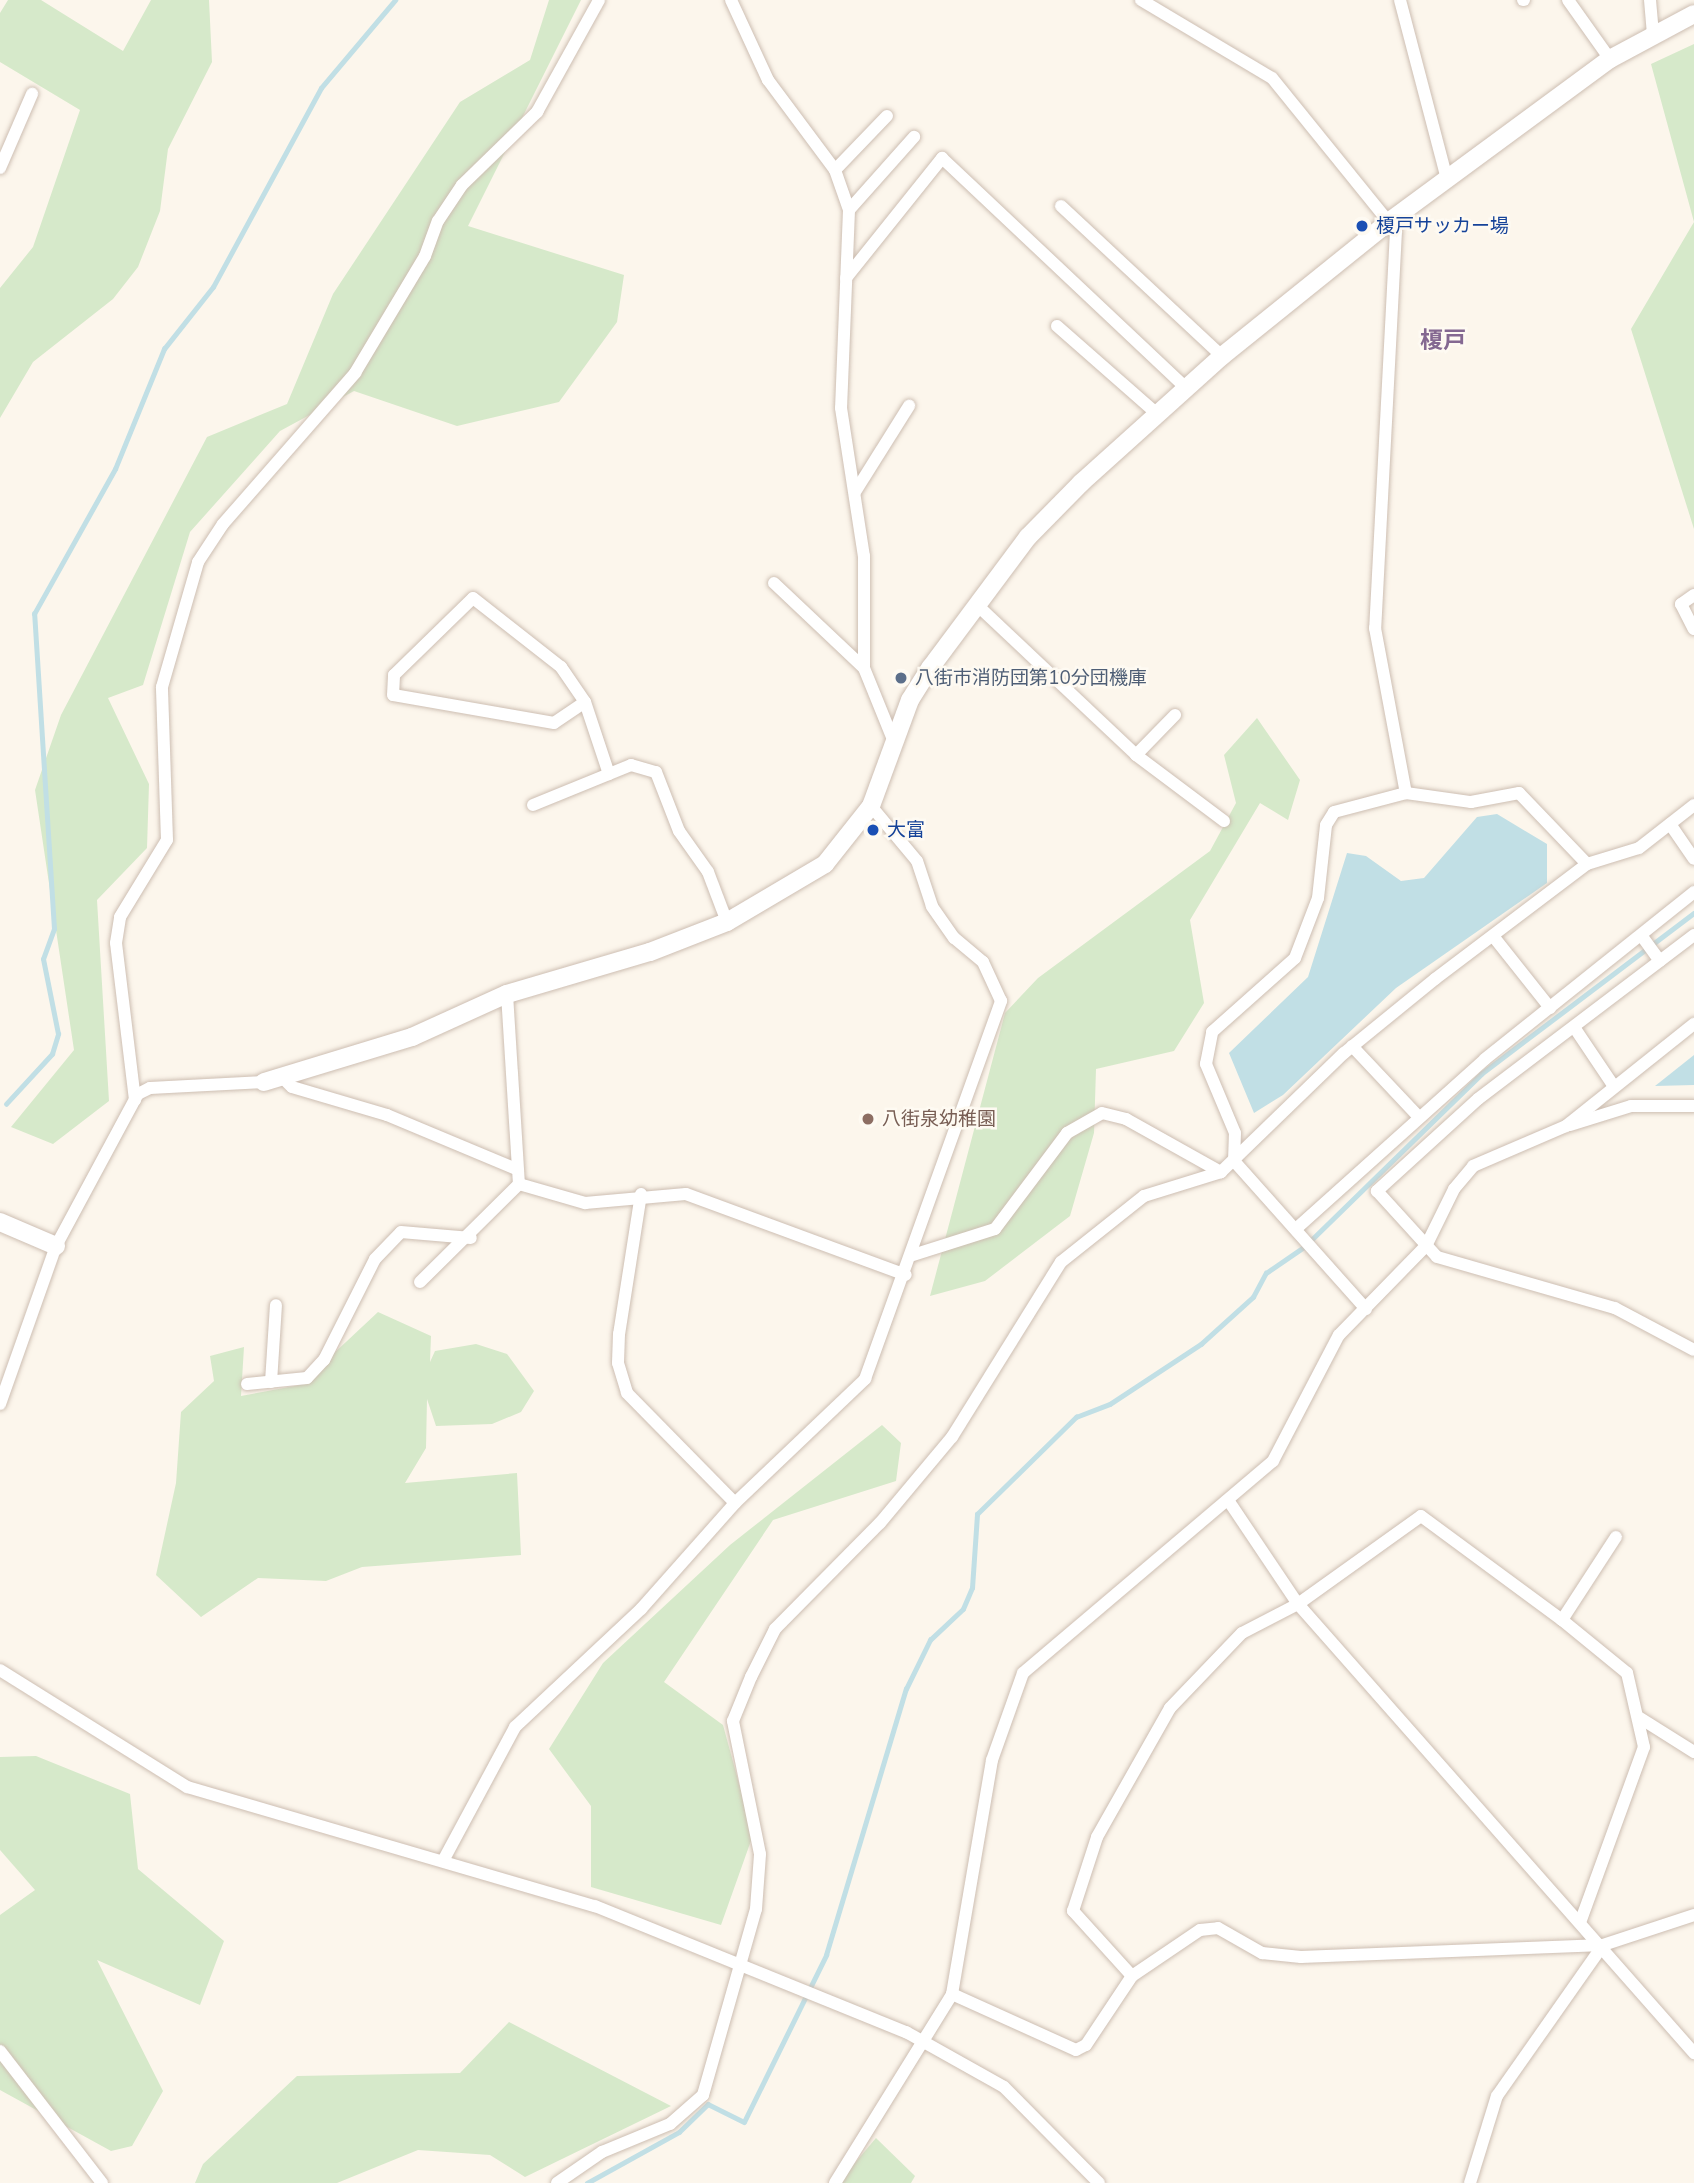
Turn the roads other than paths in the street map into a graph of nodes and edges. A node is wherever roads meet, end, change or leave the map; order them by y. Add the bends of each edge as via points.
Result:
1 (598, 0) edge
2 (731, 0) edge
3 (1141, 0) edge
4 (1400, 0) edge
5 (1567, 0) edge
6 (1650, 0) edge
7 (1694, 14) edge
8 (1653, 32) junction
9 (1611, 59) junction
10 (32, 94) dead end
11 (887, 116) dead end
12 (914, 137) dead end
13 (0, 168) edge
14 (835, 170) junction
15 (1447, 179) junction
16 (1061, 206) dead end
17 (849, 210) junction
18 (1390, 221) junction
19 (846, 278) junction
20 (1057, 326) dead end
21 (1222, 356) junction
22 (1187, 389) junction
23 (909, 406) dead end
24 (1157, 414) junction
25 (855, 492) junction
26 (774, 583) dead end
27 (1694, 595) edge
28 (976, 604) junction
29 (1694, 629) edge
30 (864, 668) junction
31 (585, 702) junction
32 (1175, 715) dead end
33 (894, 742) junction
34 (1136, 755) junction
35 (609, 774) junction
36 (1406, 793) junction
37 (533, 805) dead end
38 (1694, 805) edge
39 (871, 806) junction
40 (1224, 821) dead end
41 (1670, 824) junction
42 (1694, 859) edge
43 (1587, 864) junction
44 (1694, 892) edge
45 (727, 922) junction
46 (1641, 935) junction
47 (1694, 935) edge
48 (1493, 936) junction
49 (1660, 961) junction
50 (507, 994) junction
51 (1550, 1008) junction
52 (1694, 1024) edge
53 (1574, 1027) junction
54 (1352, 1046) junction
55 (282, 1077) junction
56 (264, 1082) joint
57 (1613, 1085) junction
58 (135, 1100) junction
59 (1694, 1106) edge
60 (1419, 1117) junction
61 (1566, 1126) junction
62 (1234, 1161) junction
63 (516, 1169) junction
64 (1221, 1172) junction
65 (519, 1184) junction
66 (641, 1194) junction
67 (0, 1222) edge
68 (1298, 1227) junction
69 (471, 1238) junction
70 (57, 1246) junction
71 (1426, 1246) junction
72 (913, 1255) junction
73 (906, 1275) junction
74 (420, 1282) dead end
75 (276, 1305) dead end
76 (1366, 1309) junction
77 (1694, 1350) edge
78 (271, 1382) junction
79 (247, 1384) dead end
80 (0, 1404) edge
81 (1228, 1500) junction
82 (735, 1503) junction
83 (1616, 1536) dead end
84 (1297, 1604) junction
85 (1562, 1620) junction
86 (0, 1670) edge
87 (1640, 1718) junction
88 (1694, 1752) edge
89 (444, 1859) junction
90 (1694, 1915) edge
91 (1581, 1920) junction
92 (1603, 1945) junction
93 (744, 1961) junction
94 (1132, 1976) junction
95 (952, 1994) junction
96 (928, 2042) junction
97 (0, 2051) edge
98 (1694, 2053) edge
99 (102, 2183) edge
100 (557, 2183) edge
101 (835, 2183) edge
102 (1100, 2183) edge
103 (1470, 2183) edge

1 - 58 street via 537,112 462,185 438,221 425,256 355,373 223,524 198,562 162,687 167,840 120,917 116,943
2 - 14 street via 768,80
3 - 18 street via 1272,78
4 - 15 street
5 - 9 street
6 - 8 street
7 - 8 street
8 - 9 street
9 - 15 street
10 - 13 street
11 - 14 street
12 - 17 street
14 - 17 street
15 - 18 street
16 - 21 street
17 - 19 street
18 - 21 street
18 - 36 street via 1396,231 1376,649
19 - 22 street via 942,158
19 - 25 street via 841,408
20 - 24 street
21 - 22 street
22 - 24 street
23 - 25 street
24 - 28 street via 1028,537
25 - 30 street via 864,556
26 - 30 street
27 - 29 street via 1681,604
28 - 33 street via 910,700
28 - 34 street
30 - 33 street
31 - 31 street via 561,667 473,598 394,675 393,695 554,723
31 - 35 street
32 - 34 street
33 - 39 street
34 - 40 street
35 - 37 street
35 - 45 street via 631,765 656,772 679,831 708,872
36 - 43 street via 1471,802 1519,793
36 - 62 street via 1328,818 1318,898 1294,958 1212,1032 1206,1064 1235,1133
38 - 41 street
39 - 45 street via 825,864
39 - 72 street via 917,860 932,906 954,939 983,962 1001,1001
41 - 42 street
41 - 43 street via 1639,848
43 - 48 street
44 - 46 street
45 - 50 street
46 - 49 street
46 - 51 street
47 - 49 street
48 - 51 street
48 - 54 street
49 - 53 street
50 - 55 street via 412,1037
50 - 63 street
51 - 60 street
52 - 57 street
53 - 57 street
53 - 71 street via 1478,1099 1377,1191
54 - 60 street
54 - 62 street
55 - 56 street
55 - 63 street via 292,1087 387,1115
56 - 58 street via 150,1088
57 - 61 street
58 - 70 street
59 - 61 street via 1631,1106
60 - 68 street
61 - 71 street via 1473,1166 1454,1189
62 - 64 street
62 - 68 street
63 - 65 street
64 - 72 street via 1126,1119 1102,1113 1067,1133 995,1229
64 - 93 street via 1144,1196 1060,1262 952,1437 880,1523 775,1629 733,1721 760,1854
65 - 66 street via 585,1203
65 - 69 street
66 - 73 street via 711,1200
66 - 82 street via 619,1334 618,1363 627,1393
67 - 70 street
68 - 76 street
69 - 74 street
69 - 78 street via 401,1232 375,1259 324,1360 307,1378
70 - 80 street
71 - 76 street
71 - 77 street via 1437,1257 1615,1308
72 - 73 street
73 - 82 street via 865,1379
75 - 78 street
76 - 81 street via 1339,1335 1273,1461
78 - 79 street
81 - 84 street
81 - 95 street via 1023,1673 992,1760
82 - 89 street via 641,1609 515,1727
83 - 85 street
84 - 85 street via 1421,1516
84 - 91 street
84 - 94 street via 1242,1633 1170,1708 1097,1837 1073,1911
85 - 87 street via 1628,1673
86 - 89 street via 187,1787
87 - 88 street
87 - 91 street via 1644,1747 1633,1790
89 - 93 street
90 - 92 street
91 - 92 street
92 - 94 street via 1301,1957 1262,1953 1218,1928 1200,1930
92 - 98 street
92 - 103 street via 1497,2096
93 - 96 street
93 - 100 street via 703,2095 670,2124 602,2152
94 - 95 street via 1086,2045 1076,2050
95 - 96 street
96 - 101 street
96 - 102 street via 1004,2087
97 - 99 street

